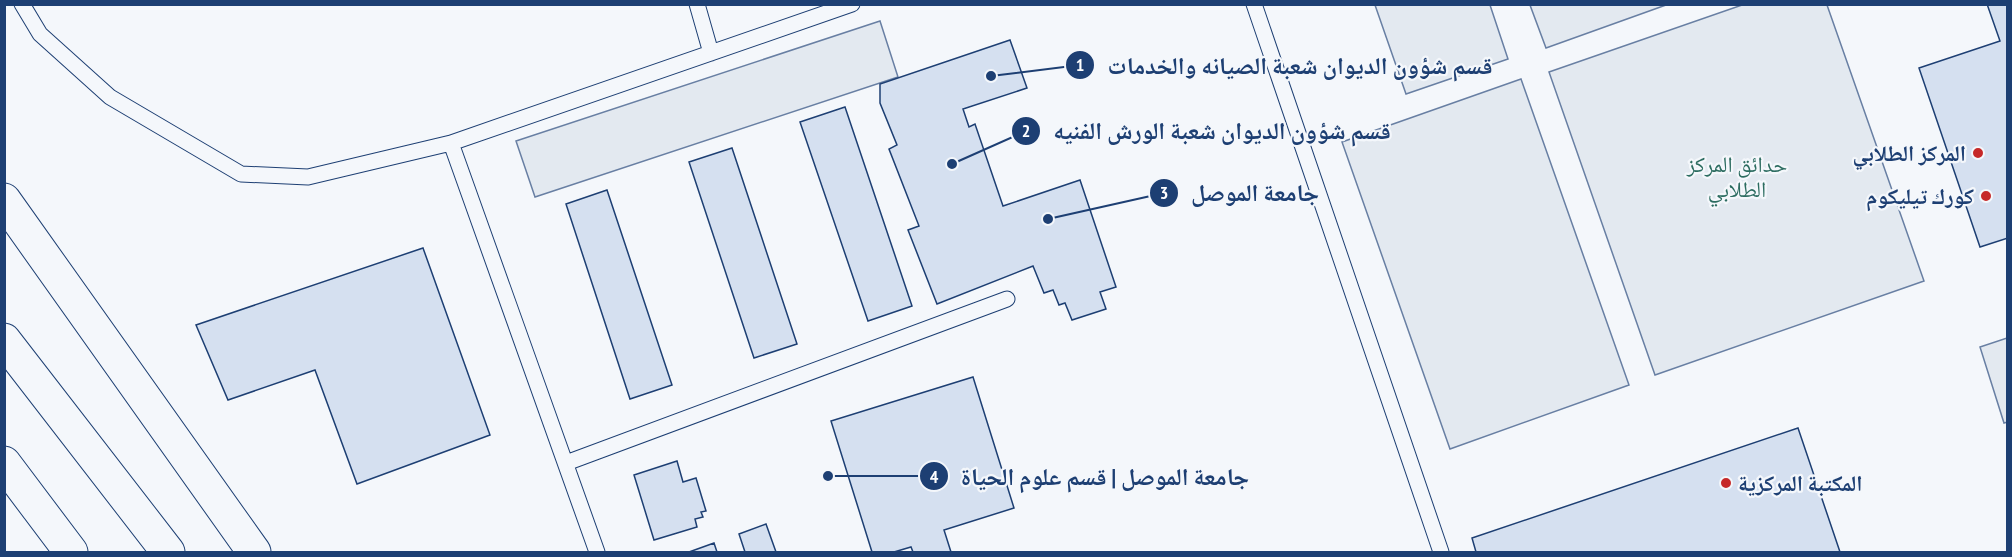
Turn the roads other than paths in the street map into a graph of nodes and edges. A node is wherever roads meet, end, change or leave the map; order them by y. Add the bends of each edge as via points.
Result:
1 (22, 4) edge
2 (696, 4) edge
3 (852, 4) edge
4 (1254, 4) edge
5 (711, 53) junction
6 (451, 143) junction
7 (4, 200) edge
8 (1007, 299) dead end
9 (4, 340) edge
10 (4, 463) edge
11 (566, 463) junction
12 (71, 552) edge
13 (168, 552) edge
14 (254, 552) edge
15 (597, 552) edge
16 (1441, 552) edge

1 - 6 lane via 40,34 110,97 241,174 308,177
2 - 5 lane
3 - 5 lane
4 - 16 lane
5 - 6 lane
6 - 11 lane
7 - 14 main road
8 - 11 lane
9 - 13 main road
10 - 12 main road
11 - 15 lane

